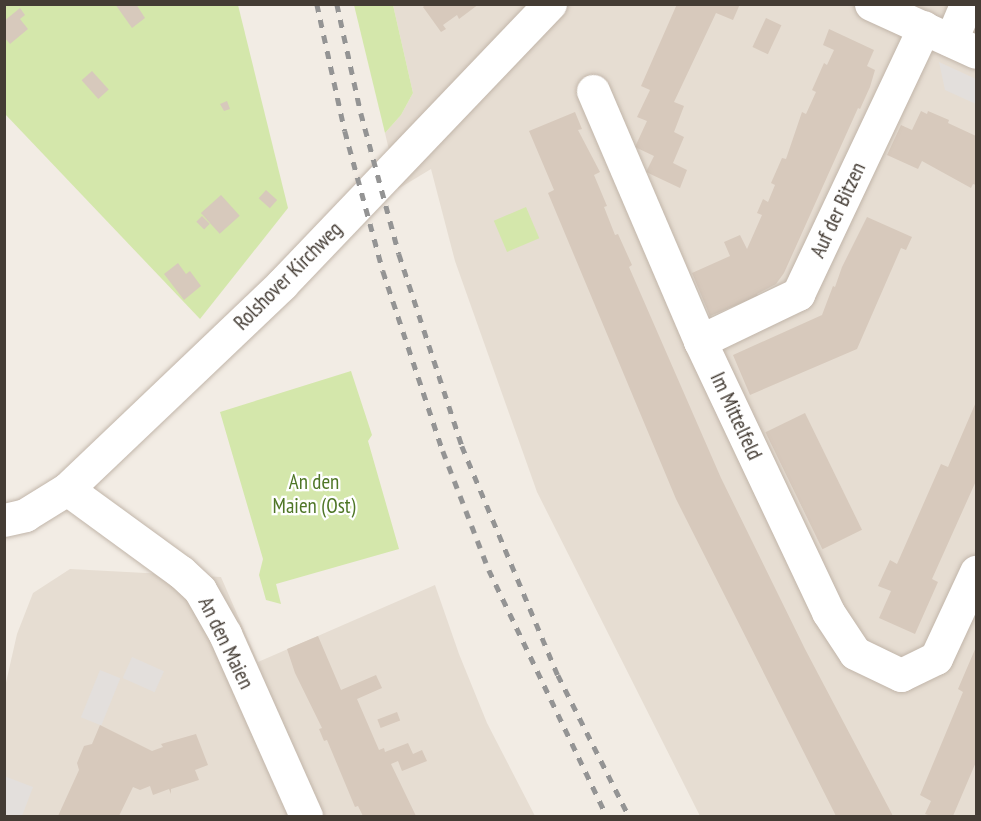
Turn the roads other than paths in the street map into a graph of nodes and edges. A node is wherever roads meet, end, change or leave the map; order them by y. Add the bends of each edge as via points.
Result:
1 (550, 4) edge
2 (871, 4) edge
3 (966, 4) edge
4 (950, 40) edge
5 (593, 91) dead end
6 (700, 341) junction
7 (67, 489) junction
8 (4, 520) edge
9 (976, 572) edge
10 (306, 816) edge

1 - 7 street, Rolshover Kirchweg via 282,284
2 - 4 street
3 - 4 street, Auf der Bitzen
4 - 6 street, Auf der Bitzen via 798,294
5 - 6 street, Im Mittelfeld
6 - 9 street, Im Mittelfeld via 828,612 855,652 901,675 936,658
7 - 8 street, Rolshover Kirchweg via 25,515
7 - 10 street, An den Maien via 200,590 225,634

